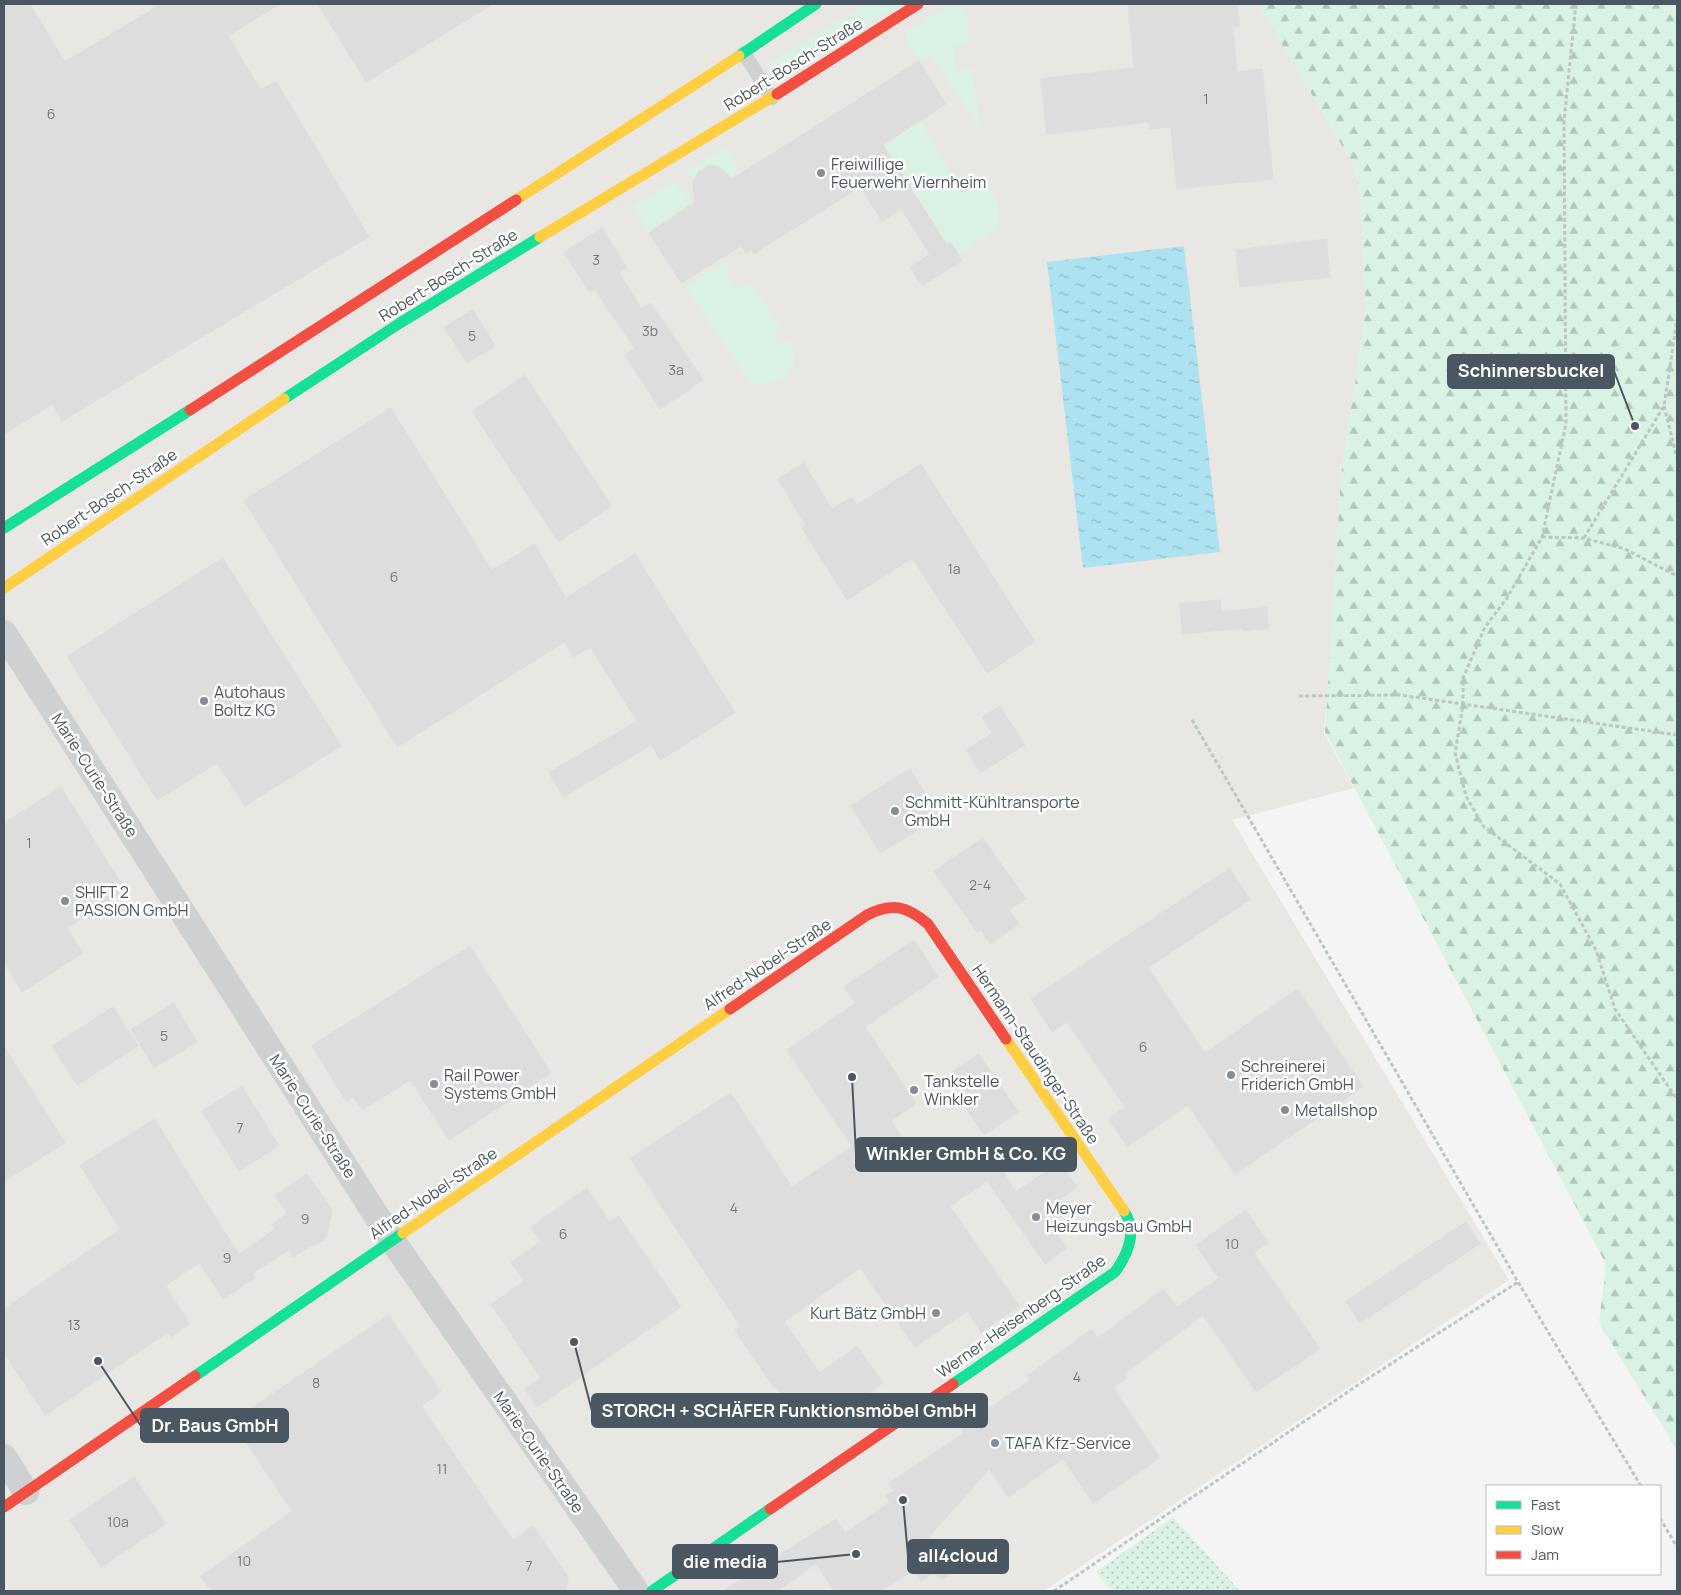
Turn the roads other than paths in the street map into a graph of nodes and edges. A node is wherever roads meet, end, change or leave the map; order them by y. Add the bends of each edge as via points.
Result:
1 (918, 4) edge
2 (820, 7) edge
3 (744, 53) junction
4 (772, 98) junction
5 (4, 528) edge
6 (4, 588) edge
7 (4, 633) edge
8 (882, 908) joint
9 (392, 1240) junction
10 (1130, 1249) joint
11 (4, 1457) edge
12 (26, 1492) junction
13 (4, 1507) edge
14 (636, 1591) edge
15 (652, 1591) edge

1 - 4 street, Robert-Bosch-Straße
2 - 3 street
3 - 4 lane
3 - 5 street
4 - 6 street, Robert-Bosch-Straße via 400,324
7 - 9 street, Marie-Curie-Straße
8 - 9 street, Alfred-Nobel-Straße
8 - 10 street, Hermann-Staudinger-Straße via 901,908 928,924 1130,1220
9 - 12 street, Alfred-Nobel-Straße
9 - 14 street, Marie-Curie-Straße
10 - 15 street, Werner-Heisenberg-Straße via 1115,1272
11 - 12 street
12 - 13 street, Alfred-Nobel-Straße

